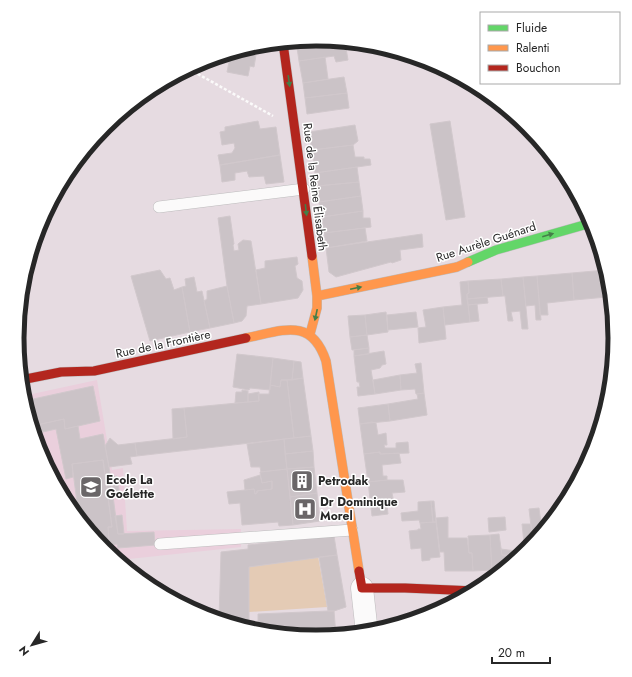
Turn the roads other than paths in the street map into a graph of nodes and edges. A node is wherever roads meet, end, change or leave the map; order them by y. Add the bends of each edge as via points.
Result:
1 (285, 48) edge
2 (304, 190) junction
3 (160, 207) dead end
4 (585, 225) edge
5 (317, 296) junction
6 (310, 334) junction
7 (26, 379) edge
8 (352, 530) junction
9 (160, 544) dead end
10 (362, 588) junction
11 (463, 590) edge
12 (366, 626) edge

1 -> 2 street, Rue de la Reine Élisabeth
2 - 3 lane
2 -> 5 street, Rue de la Reine Élisabeth
5 -> 4 street, Rue Aurèle Guénard via 457,267 496,250
5 -> 6 street, Rue de la Reine Élisabeth via 317,308
6 - 7 street, Rue de la Frontière via 284,330 94,371 61,372
6 - 8 street via 321,346 326,361
8 - 9 lane
8 - 10 street
10 - 11 street
10 - 12 street

